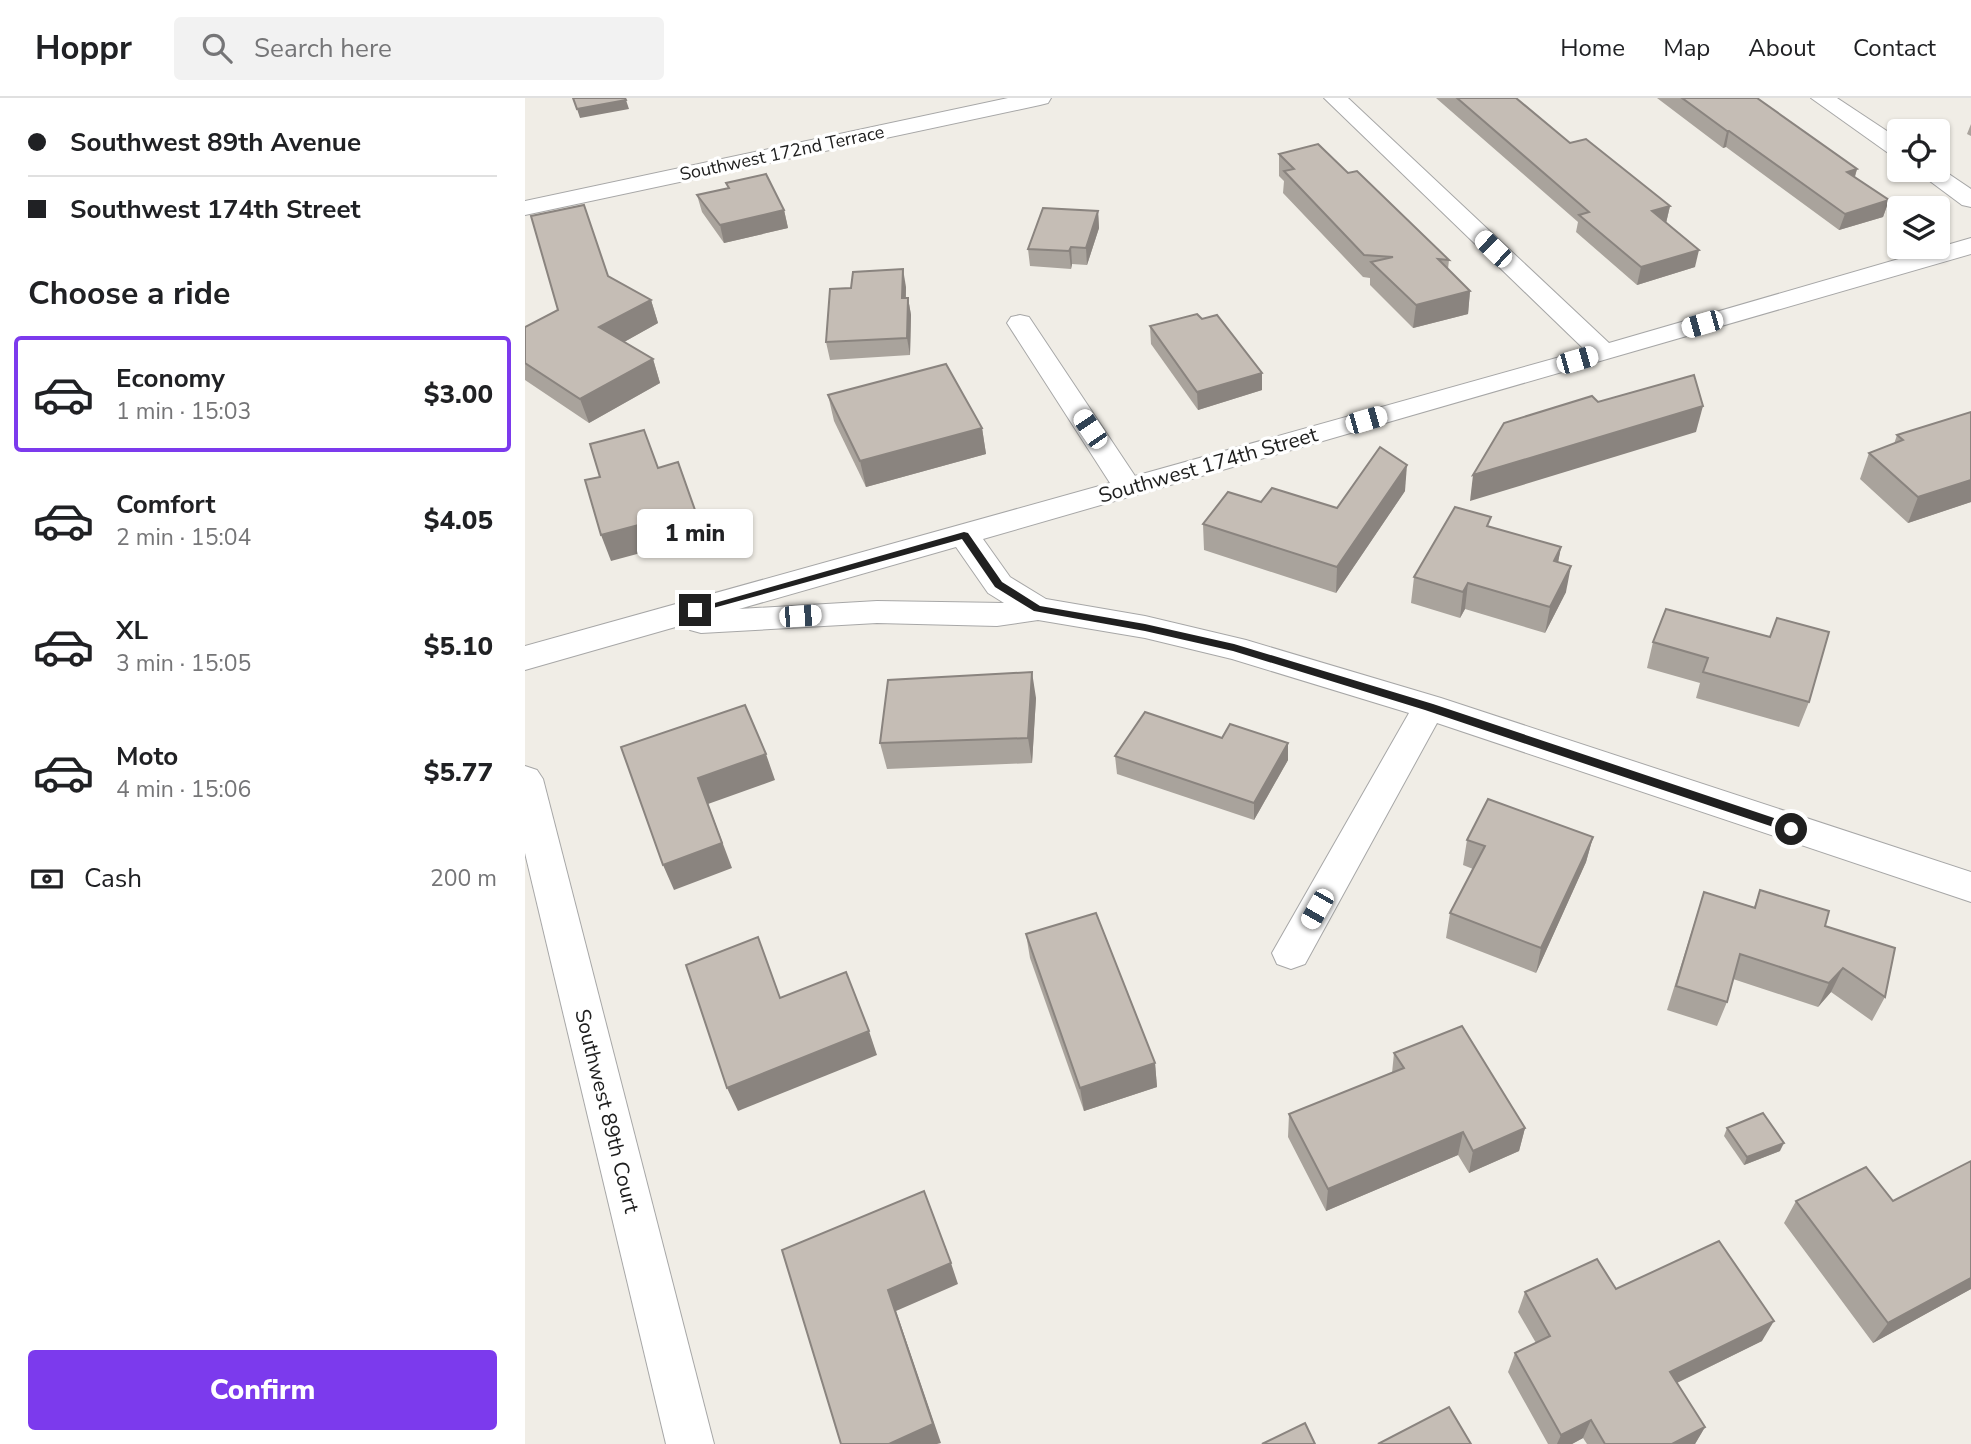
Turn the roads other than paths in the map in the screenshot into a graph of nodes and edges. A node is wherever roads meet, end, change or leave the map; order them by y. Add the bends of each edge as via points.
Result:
1 (1040, 98) edge
2 (1335, 98) edge
3 (1822, 98) edge
4 (1887, 142) edge
5 (1945, 182) edge
6 (1971, 200) edge
7 (525, 208) edge
8 (1971, 246) edge
9 (1020, 323) dead end
10 (1604, 353) junction
11 (1128, 488) junction
12 (964, 535) junction
13 (1038, 609) junction
14 (641, 625) junction
15 (525, 658) edge
16 (1429, 707) junction
17 (525, 779) edge
18 (1971, 887) edge
19 (1291, 953) dead end
20 (689, 1444) edge

1 - 7 street, Southwest 172nd Terrace
2 - 10 street
3 - 4 street
5 - 6 street
8 - 10 street, Southwest 174th Street
9 - 11 street
10 - 11 street, Southwest 174th Street
11 - 12 street, Southwest 174th Street
12 - 13 street via 999,585
12 - 14 street, Southwest 174th Street
13 - 14 street via 997,615 877,612
13 - 16 street via 1234,648
14 - 15 street, Southwest 174th Street
16 - 18 street
16 - 19 street
17 - 20 street, Southwest 89th Court

